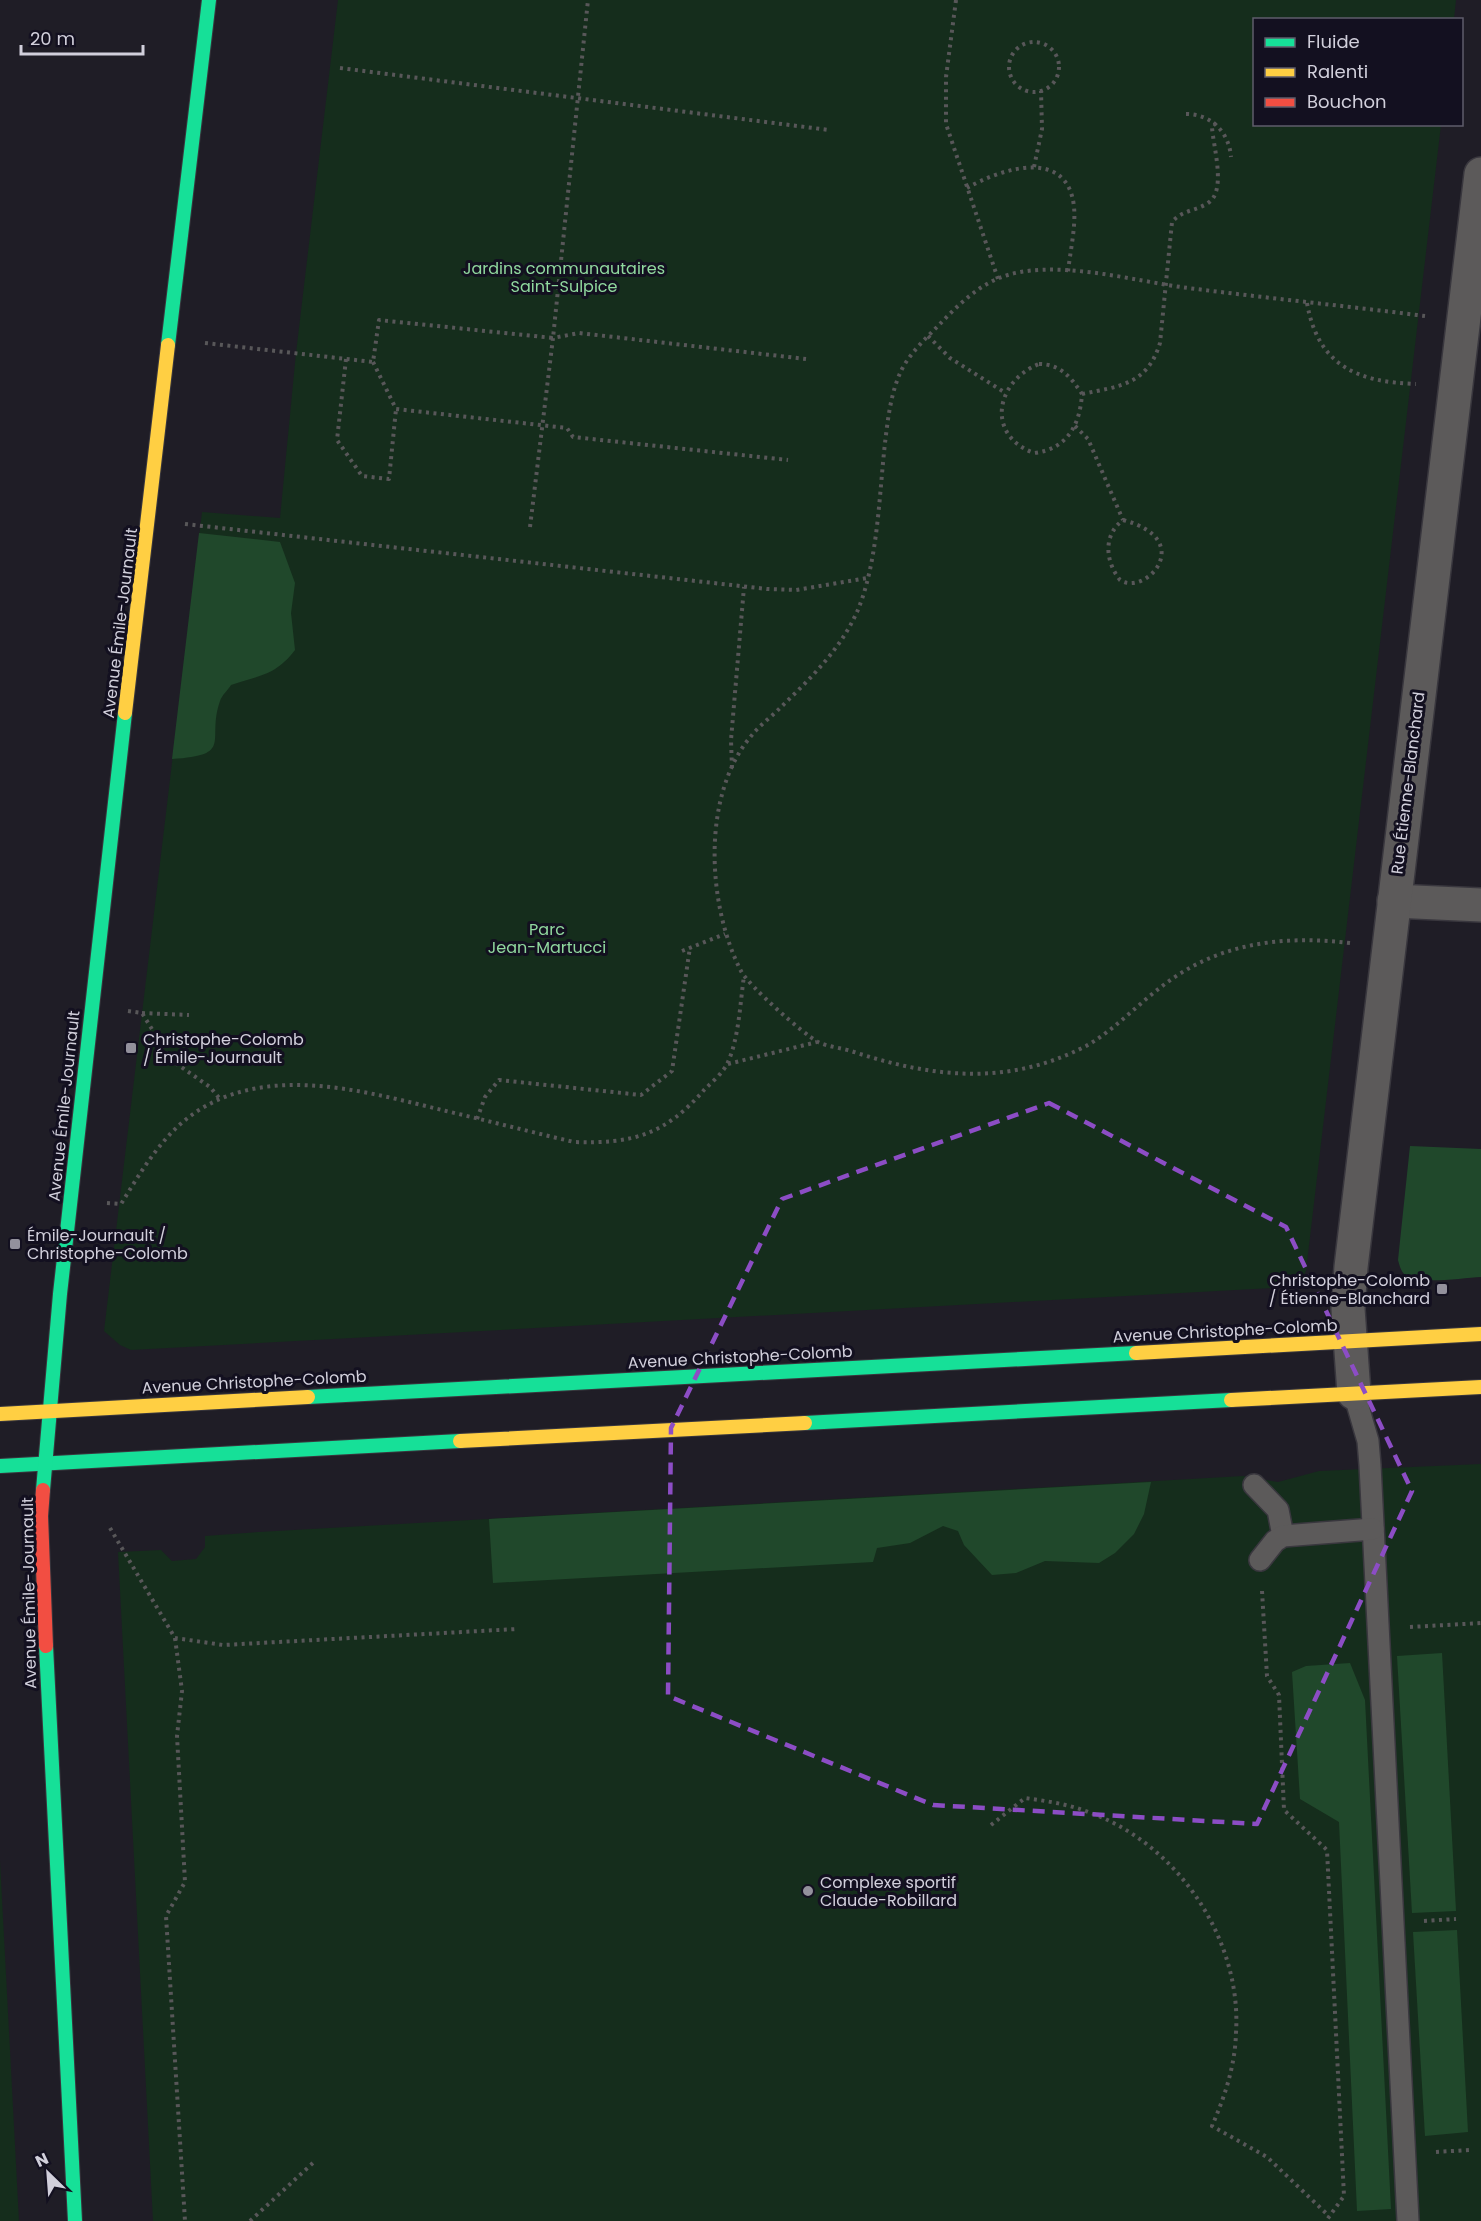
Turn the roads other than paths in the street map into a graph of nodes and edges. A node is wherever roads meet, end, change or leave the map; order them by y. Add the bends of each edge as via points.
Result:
1 (209, 0) edge
2 (1481, 174) edge
3 (1471, 338) edge
4 (1394, 901) junction
5 (1481, 906) edge
6 (1481, 1334) edge
7 (1350, 1341) junction
8 (1481, 1387) edge
9 (1354, 1393) junction
10 (48, 1410) junction
11 (0, 1414) edge
12 (44, 1464) junction
13 (0, 1466) edge
14 (1254, 1485) dead end
15 (1373, 1530) junction
16 (1283, 1536) junction
17 (1260, 1560) road end
18 (75, 2221) edge
19 (1408, 2221) edge

1 - 10 main road, Avenue Émile-Journault via 103,896
2 - 3 street, Rue Étienne-Blanchard
3 - 4 street, Rue Étienne-Blanchard
4 - 5 street
4 - 7 street, Rue Étienne-Blanchard via 1351,1267
6 - 7 main road, Avenue Christophe-Colomb
7 - 9 street, Rue Étienne-Blanchard
7 - 10 main road, Avenue Christophe-Colomb
8 - 9 main road
9 - 12 main road
9 - 15 lane via 1368,1441
10 - 11 main road, Avenue Christophe-Colomb
10 - 12 main road, Avenue Émile-Journault
12 - 13 main road
12 - 18 main road, Avenue Émile-Journault via 44,1611
14 - 16 lane via 1278,1510
15 - 16 lane
15 - 19 lane
16 - 17 lane

